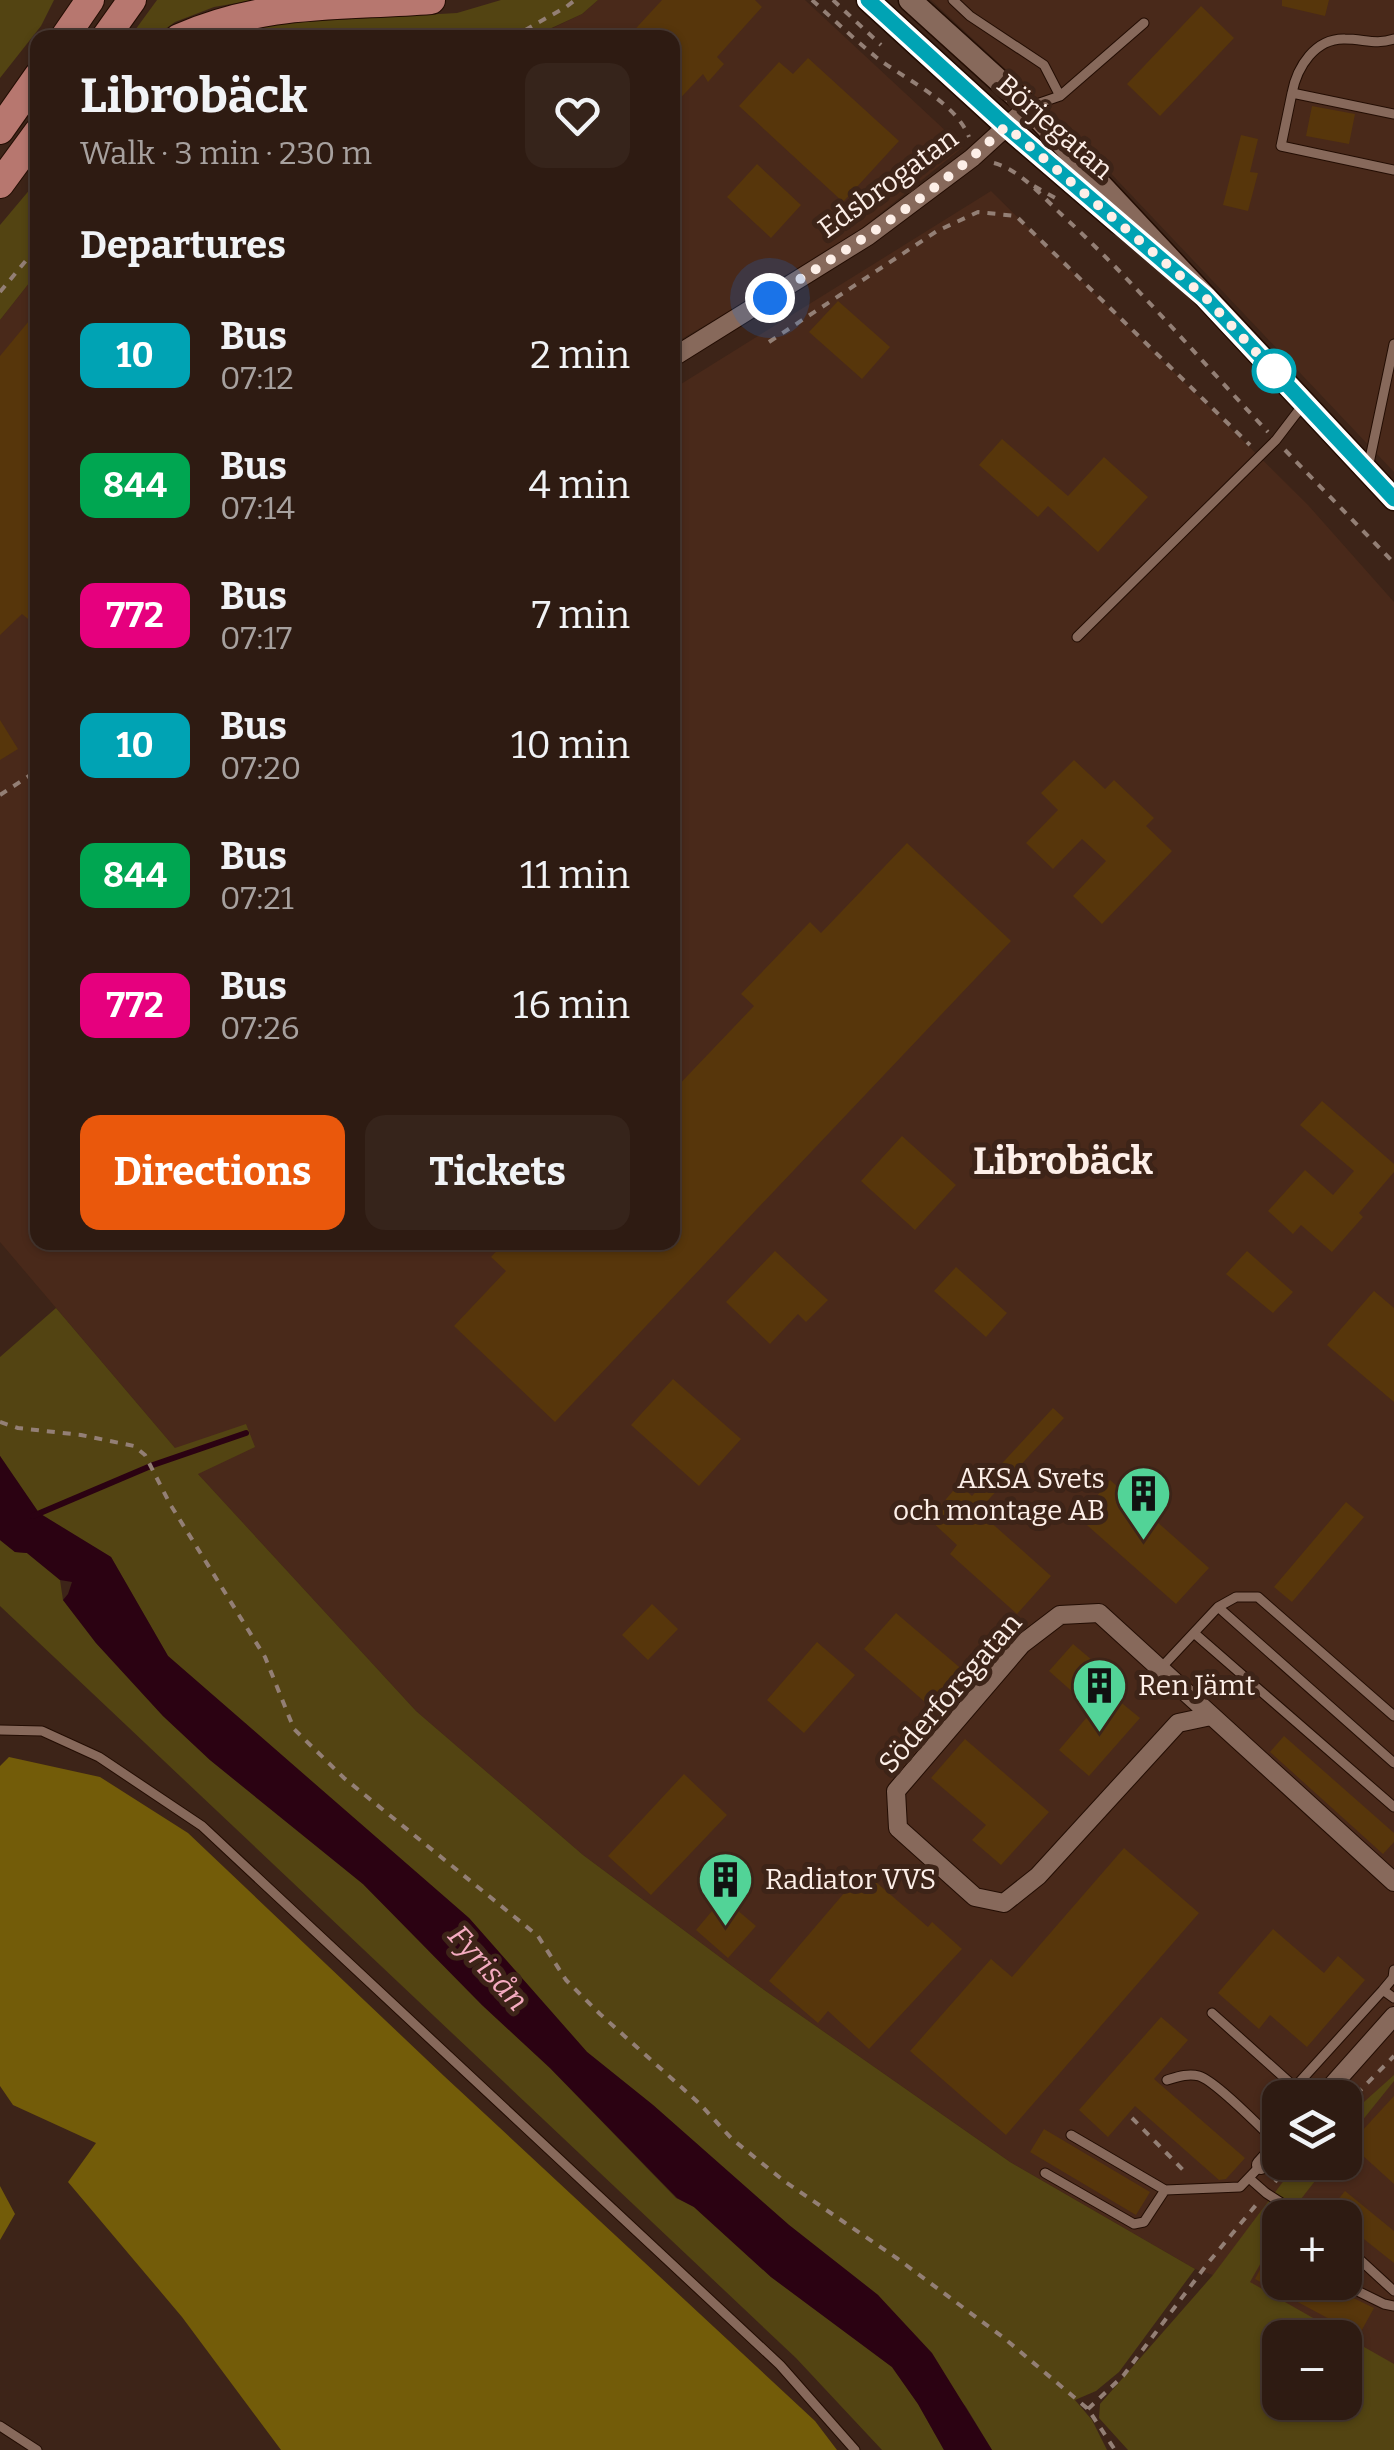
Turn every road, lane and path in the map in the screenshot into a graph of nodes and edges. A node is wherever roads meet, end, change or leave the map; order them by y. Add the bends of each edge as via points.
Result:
1 (90, 0) edge
2 (132, 0) edge
3 (431, 0) edge
4 (574, 0) edge
5 (812, 0) edge
6 (833, 0) edge
7 (868, 0) edge
8 (910, 0) edge
9 (953, 0) edge
10 (1144, 23) dead end
11 (69, 30) edge
12 (111, 30) edge
13 (195, 30) edge
14 (526, 30) edge
15 (1394, 39) edge
16 (869, 51) junction
17 (30, 87) edge
18 (1292, 93) junction
19 (1060, 96) junction
20 (1028, 108) junction
21 (1394, 114) edge
22 (1006, 126) junction
23 (0, 130) edge
24 (30, 143) edge
25 (972, 158) junction
26 (30, 161) edge
27 (1394, 170) edge
28 (1026, 182) junction
29 (0, 184) edge
30 (1068, 206) dead end
31 (1115, 251) dead end
32 (30, 256) edge
33 (1110, 259) junction
34 (0, 292) edge
35 (1205, 297) junction
36 (769, 342) dead end
37 (1394, 344) edge
38 (680, 353) edge
39 (1304, 404) junction
40 (1276, 440) junction
41 (1261, 455) junction
42 (1367, 471) junction
43 (1394, 499) edge
44 (1394, 563) edge
45 (1077, 637) dead end
46 (30, 775) edge
47 (0, 795) edge
48 (0, 1422) edge
49 (1218, 1607) junction
50 (1194, 1633) junction
51 (1160, 1669) junction
52 (1212, 1716) junction
53 (1394, 1716) edge
54 (0, 1730) edge
55 (1394, 1763) edge
56 (1394, 1807) edge
57 (1394, 1882) edge
58 (1394, 1970) edge
59 (1384, 1990) junction
60 (1394, 1998) edge
61 (1212, 2013) dead end
62 (1394, 2016) edge
63 (1394, 2056) edge
64 (1167, 2080) dead end
65 (1286, 2080) edge
66 (1302, 2080) edge
67 (1337, 2080) edge
68 (1362, 2089) edge
69 (1132, 2118) dead end
70 (1262, 2128) edge
71 (1071, 2135) dead end
72 (1262, 2164) edge
73 (1255, 2172) junction
74 (1045, 2174) dead end
75 (1277, 2180) edge
76 (1165, 2190) junction
77 (1208, 2190) junction
78 (1266, 2193) junction
79 (1277, 2200) edge
80 (1362, 2262) edge
81 (1394, 2291) edge
82 (1362, 2293) edge
83 (1394, 2306) edge
84 (1088, 2409) junction
85 (0, 2426) edge
86 (37, 2450) edge
87 (855, 2450) edge
88 (1114, 2450) edge

1 - 11 main road
2 - 12 main road
3 - 13 main road via 306,2
4 - 14 path
5 - 16 path
6 - 16 path via 879,43
7 - 22 main road, Börjegatan
8 - 20 main road, Börjegatan
9 - 19 lane via 1044,64
10 - 19 lane
15 - 18 lane via 1380,44 1345,38 1322,46 1302,64
16 - 25 path via 920,84 964,126
17 - 23 main road
18 - 21 lane
18 - 27 lane via 1281,146
19 - 20 lane
20 - 22 street, Edsbrogatan
20 - 35 main road, Börjegatan
22 - 25 street, Edsbrogatan
22 - 35 main road, Börjegatan
24 - 29 main road
25 - 28 path via 1002,165
25 - 38 street, Edsbrogatan via 868,236
26 - 29 main road
28 - 30 path
28 - 33 path
31 - 33 path
32 - 34 path
33 - 40 path
35 - 39 main road, Börjegatan
36 - 41 path via 937,231 978,212 1016,216
37 - 42 lane
39 - 40 lane
39 - 42 main road, Börjegatan
40 - 41 lane
40 - 44 path
41 - 45 lane
42 - 43 main road, Börjegatan
46 - 47 path
48 - 84 path via 134,1446 265,1657 294,1728 318,1754 538,1936 566,1980 732,2140 1004,2338
49 - 50 lane
49 - 53 lane via 1236,1597 1258,1597
49 - 55 lane
50 - 51 lane
50 - 56 lane
51 - 52 street, Söderforsgatan
51 - 52 street, Söderforsgatan via 1099,1612 1060,1614 1022,1644 896,1791 898,1828 975,1897 1004,1902 1038,1876 1178,1723
52 - 57 street, Söderforsgatan
54 - 87 lane via 42,1731 99,1756 202,1826 780,2365
58 - 59 lane
59 - 60 lane
59 - 66 lane
61 - 65 lane
62 - 67 street
63 - 68 path
64 - 70 lane via 1201,2076
69 - 77 path
71 - 76 lane
72 - 73 street
73 - 77 lane via 1240,2187
73 - 78 lane
74 - 76 lane via 1134,2224 1144,2222
75 - 78 path
76 - 77 lane
78 - 79 lane
78 - 84 path via 1123,2376
80 - 81 lane
82 - 83 lane
84 - 88 path
85 - 86 lane

